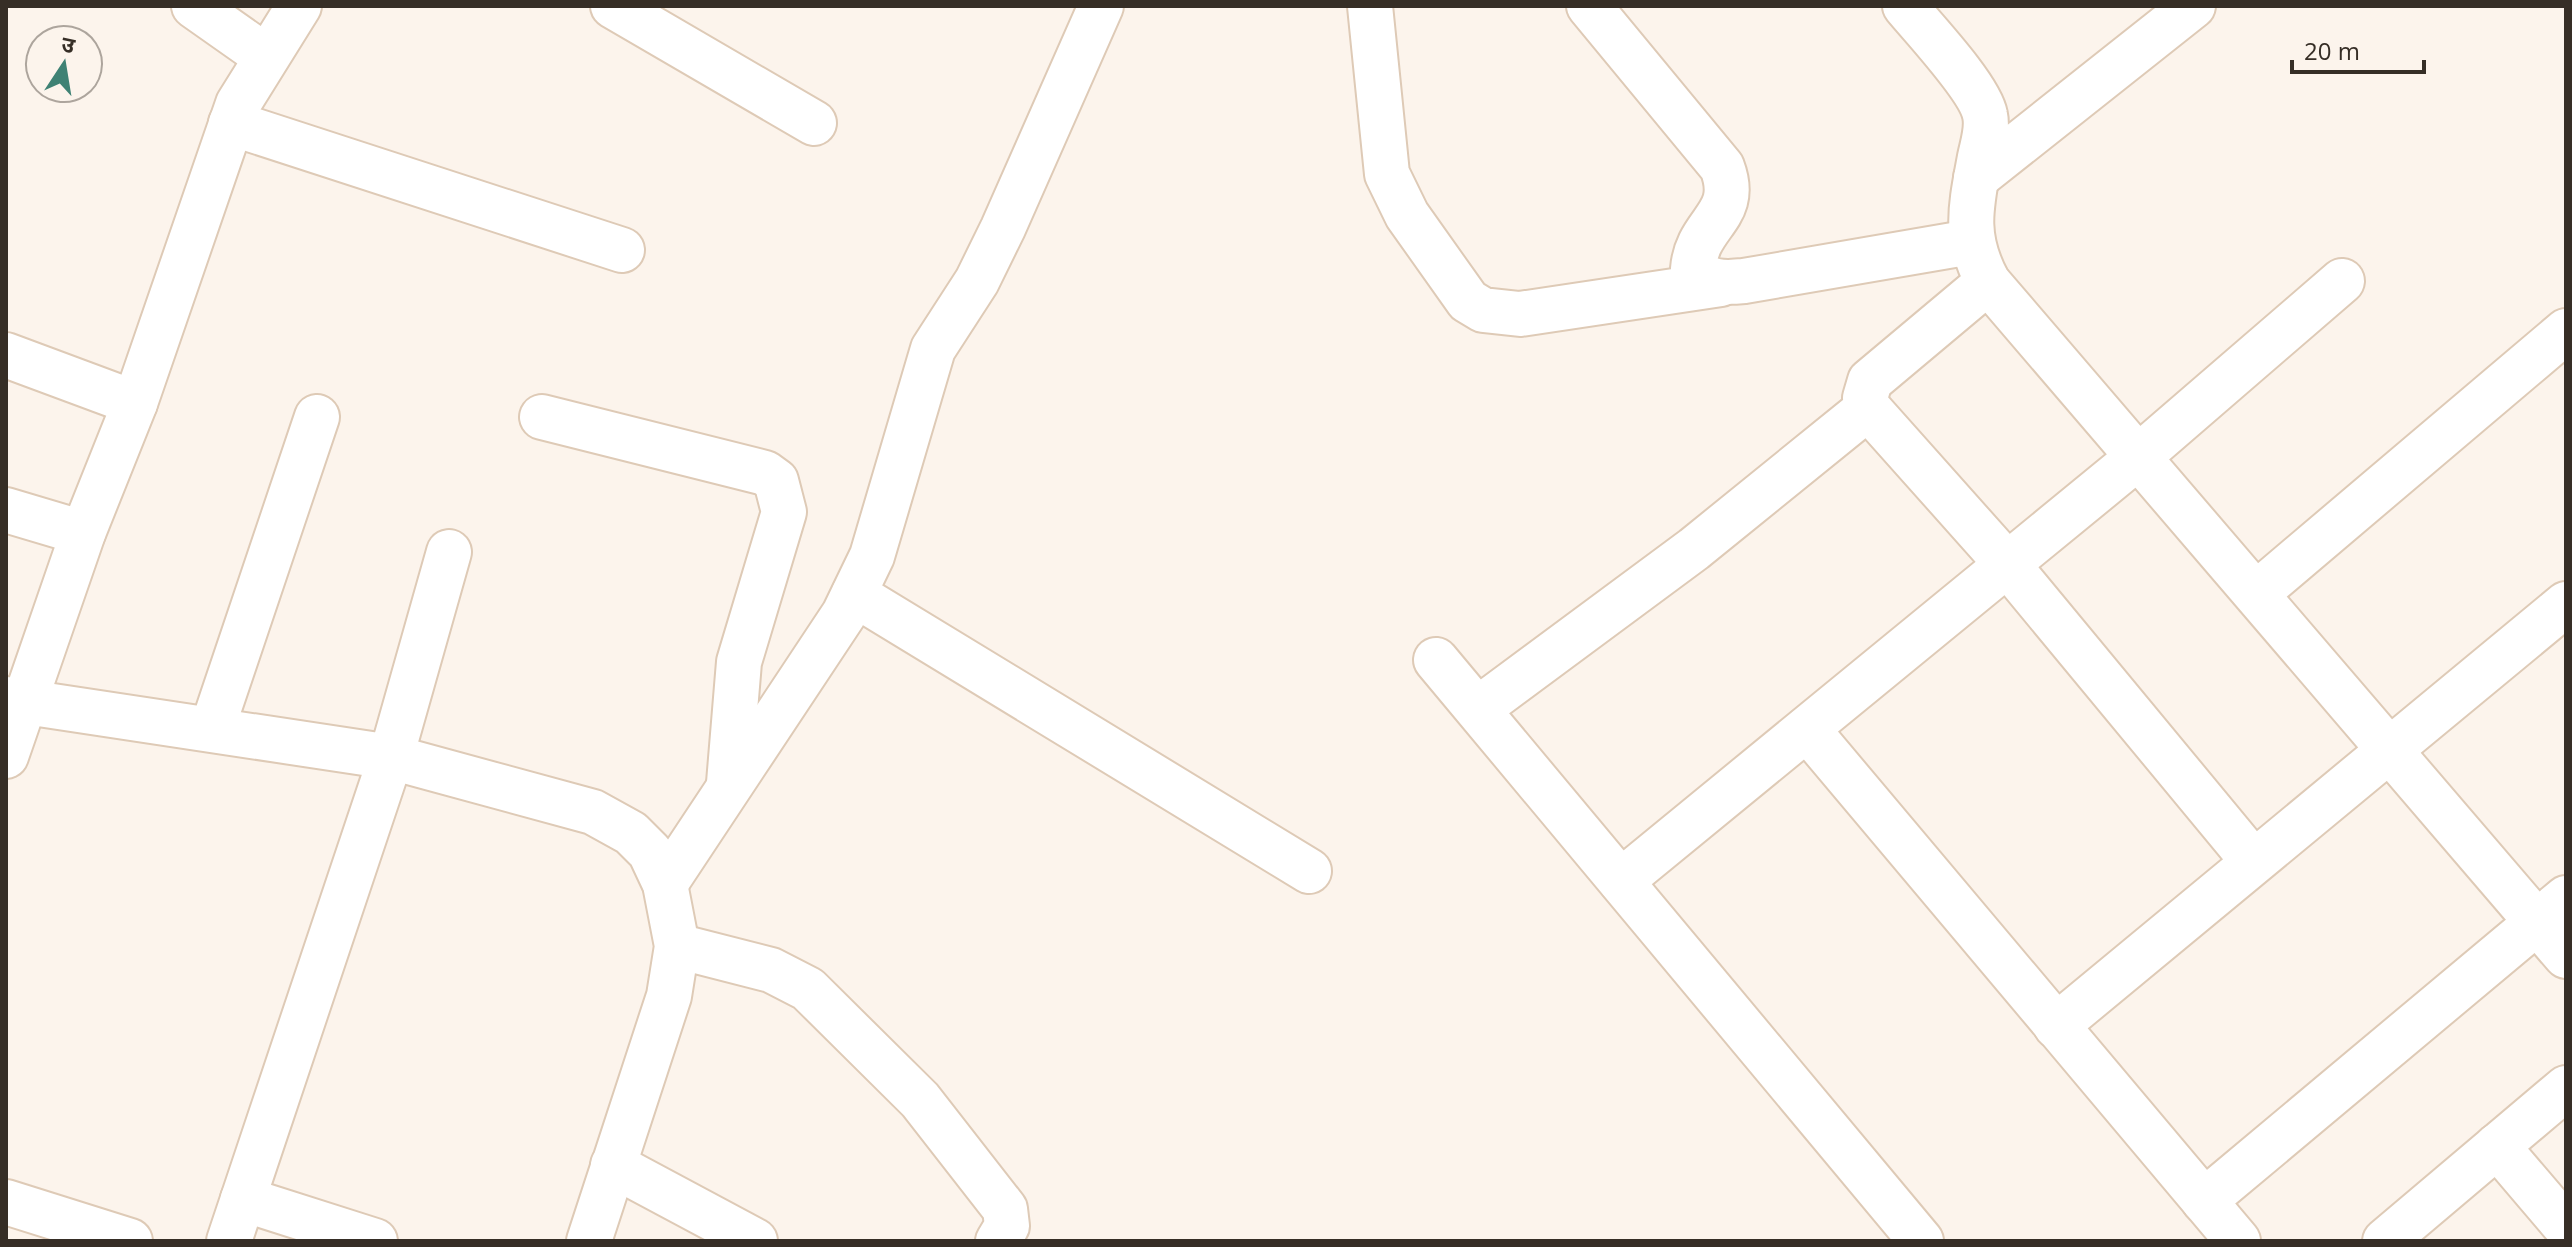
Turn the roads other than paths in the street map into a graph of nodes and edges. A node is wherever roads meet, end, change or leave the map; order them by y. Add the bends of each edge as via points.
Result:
1 (194, 6) edge
2 (299, 6) edge
3 (613, 6) edge
4 (1101, 6) edge
5 (1370, 6) edge
6 (1589, 6) edge
7 (1905, 6) edge
8 (2193, 6) edge
9 (265, 56) junction
10 (231, 123) junction
11 (814, 123) dead end
12 (1976, 178) junction
13 (1971, 242) junction
14 (622, 250) dead end
15 (2342, 281) dead end
16 (1988, 282) junction
17 (1721, 284) junction
18 (2566, 331) edge
19 (6, 355) edge
20 (135, 403) junction
21 (1868, 408) junction
22 (317, 417) dead end
23 (542, 417) dead end
24 (2137, 458) junction
25 (6, 510) edge
26 (83, 533) junction
27 (449, 552) dead end
28 (2008, 565) junction
29 (2257, 593) junction
30 (854, 594) junction
31 (2566, 604) edge
32 (1436, 660) dead end
33 (14, 699) edge
34 (1478, 709) junction
35 (212, 729) junction
36 (1807, 729) junction
37 (2389, 751) junction
38 (6, 756) edge
39 (391, 757) junction
40 (729, 785) junction
41 (2253, 861) junction
42 (1309, 871) dead end
43 (1621, 881) junction
44 (665, 884) junction
45 (2552, 910) edge
46 (677, 946) junction
47 (2566, 956) edge
48 (2056, 1026) junction
49 (2566, 1088) edge
50 (2497, 1146) junction
51 (613, 1165) junction
52 (243, 1199) junction
53 (2204, 1201) junction
54 (6, 1202) edge
55 (2566, 1227) edge
56 (130, 1241) edge
57 (229, 1241) edge
58 (375, 1241) edge
59 (589, 1241) edge
60 (755, 1241) edge
61 (998, 1241) edge
62 (1921, 1241) edge
63 (2238, 1241) edge
64 (2385, 1241) edge

1 - 9 street
2 - 9 street
3 - 11 street
4 - 30 street via 1003,228 977,281 933,349 872,556
5 - 17 street via 1387,174 1407,215 1468,301 1483,310 1520,314
6 - 17 street via 1722,167 1729,198 1700,238 1693,269
7 - 12 street via 1985,113
8 - 12 street
9 - 10 street
10 - 14 street
10 - 20 street
12 - 13 street
13 - 16 street
13 - 17 street
15 - 24 street
16 - 21 street via 1870,381
16 - 24 street
18 - 29 street
19 - 20 street
20 - 26 street
21 - 28 street
21 - 34 street via 1694,549
22 - 35 street
23 - 40 street via 765,473 776,481 784,512 739,662
24 - 28 street
24 - 29 street
25 - 26 street
26 - 33 street
27 - 39 street
28 - 36 street
28 - 41 street
29 - 37 street
30 - 40 street
30 - 42 street
31 - 37 street
32 - 34 street
33 - 35 street
33 - 38 street
34 - 43 street
35 - 39 street
36 - 43 street
36 - 48 street
37 - 41 street
37 - 45 street
39 - 44 street via 593,812 631,833 650,852
39 - 52 street
40 - 44 street
41 - 48 street
43 - 62 street
44 - 46 street
45 - 47 street
45 - 53 street
46 - 51 street via 669,996
46 - 61 street via 771,970 808,989 920,1100 1005,1209 1007,1226
48 - 53 street
49 - 50 street
50 - 55 street
50 - 64 street
51 - 59 street
51 - 60 street
52 - 57 street
52 - 58 street
53 - 63 street
54 - 56 street

